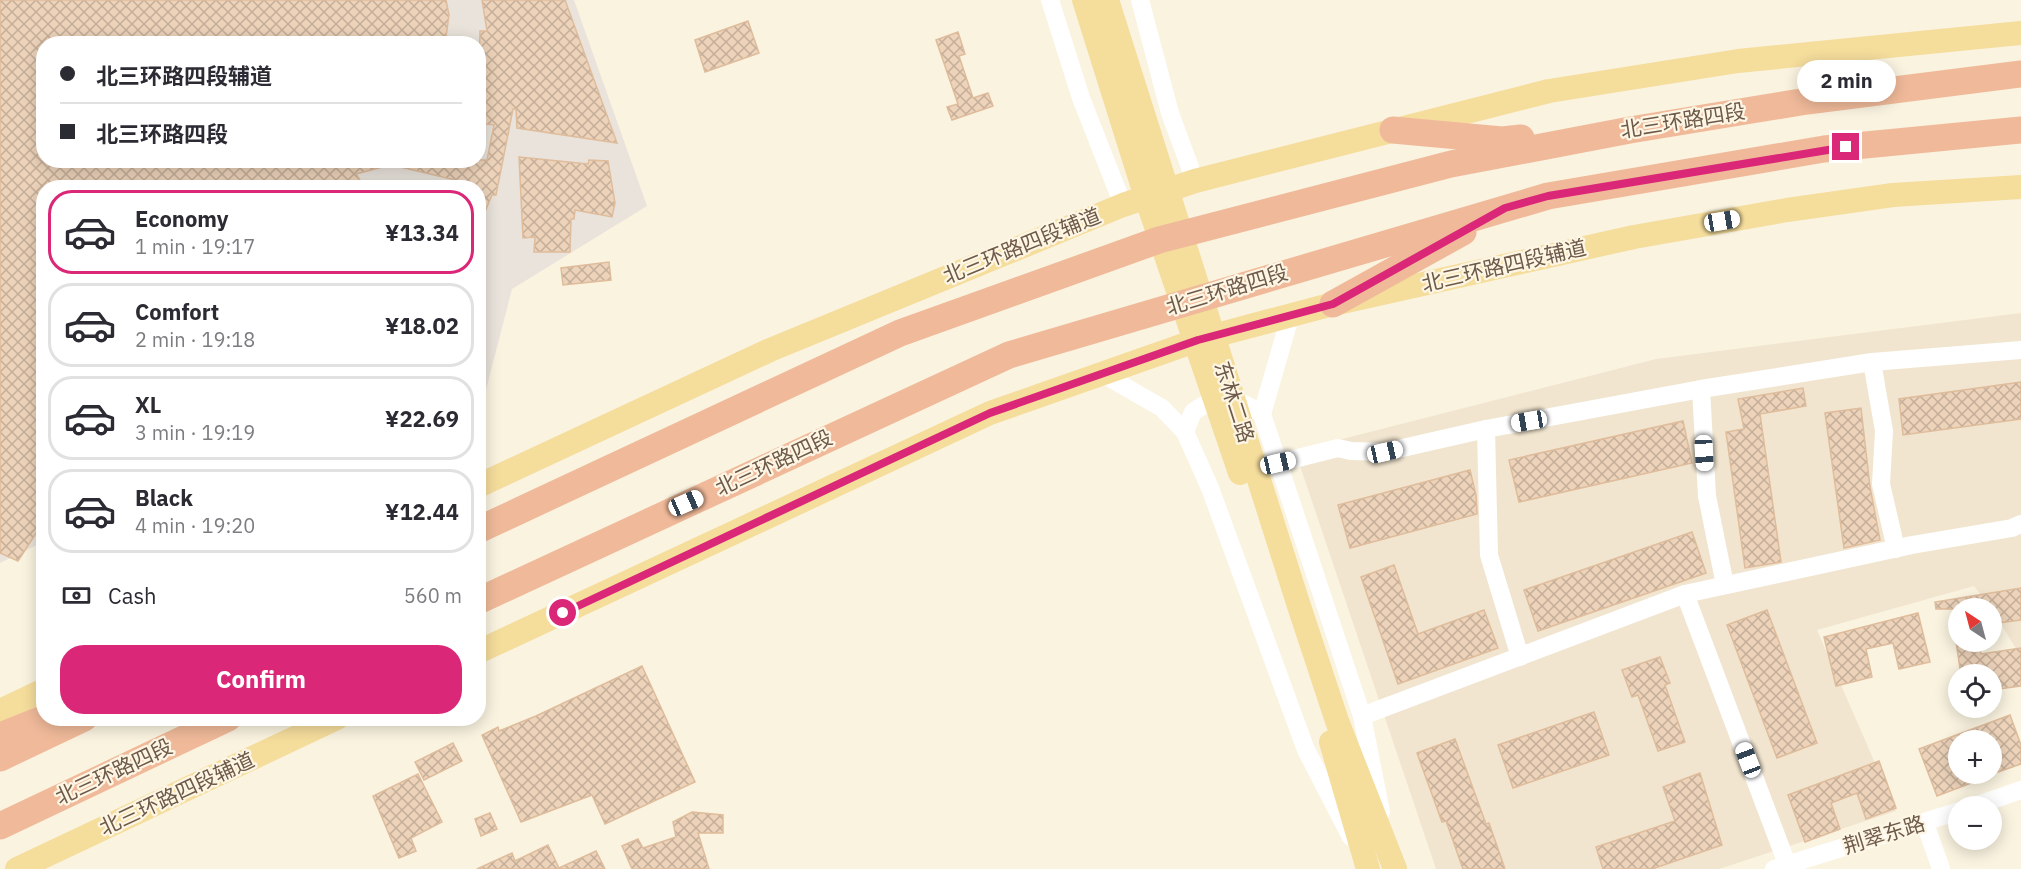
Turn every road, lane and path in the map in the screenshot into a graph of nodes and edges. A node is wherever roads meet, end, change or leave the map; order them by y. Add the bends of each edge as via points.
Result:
1 (1050, 0) edge
2 (1084, 0) edge
3 (1107, 0) edge
4 (1140, 0) edge
5 (2021, 33) edge
6 (2021, 74) edge
7 (1393, 130) junction
8 (1630, 130) junction
9 (2021, 130) edge
10 (1195, 181) junction
11 (2021, 188) edge
12 (1123, 205) junction
13 (1505, 208) junction
14 (1333, 304) junction
15 (1290, 317) junction
16 (2021, 350) edge
17 (1872, 362) junction
18 (1101, 373) junction
19 (1701, 388) junction
20 (1262, 414) junction
21 (1486, 429) junction
22 (1185, 432) junction
23 (1278, 463) junction
24 (486, 482) edge
25 (2021, 524) edge
26 (486, 526) edge
27 (1896, 549) junction
28 (1725, 585) junction
29 (1685, 594) junction
30 (486, 597) edge
31 (1292, 605) junction
32 (486, 648) edge
33 (1520, 657) junction
34 (36, 694) edge
35 (0, 711) edge
36 (1362, 716) junction
37 (36, 722) edge
38 (67, 726) edge
39 (211, 726) edge
40 (320, 726) edge
41 (0, 736) edge
42 (0, 758) edge
43 (2021, 790) edge
44 (2002, 797) edge
45 (1948, 816) edge
46 (1925, 823) junction
47 (0, 826) edge
48 (1392, 861) edge
49 (1780, 867) edge
50 (16, 869) edge
51 (1368, 869) edge
52 (1941, 869) edge

1 - 12 street via 1081,98
2 - 31 main road, 东林二路 via 1145,194
3 - 31 main road, 东林二路
4 - 10 street via 1170,112
5 - 7 main road, 北三环路四段辅道 via 1738,61 1549,91
6 - 8 highway, 北三环路四段 via 1807,101
7 - 8 highway via 1502,140
7 - 10 main road, 北三环路四段辅道
8 - 26 highway, 北三环路四段 via 1451,164 1159,240 900,333
9 - 13 highway, 北三环路四段 via 1824,149 1548,196
10 - 12 main road, 北三环路四段辅道
11 - 14 main road, 北三环路四段辅道 via 1893,195 1787,210 1634,237
12 - 24 main road, 北三环路四段辅道 via 770,350
13 - 14 highway
13 - 30 highway, 北三环路四段 via 1009,355
14 - 15 main road, 北三环路四段辅道
15 - 18 main road, 北三环路四段辅道 via 1198,340
15 - 20 street
16 - 17 street
17 - 19 street
17 - 27 street via 1884,432 1881,484
18 - 22 street via 1162,408
18 - 32 main road, 北三环路四段辅道 via 990,413
19 - 21 street
19 - 28 street via 1707,496
20 - 22 street via 1236,399 1222,399 1193,412
20 - 23 street
21 - 23 street via 1385,452 1338,448
21 - 33 street via 1489,555
22 - 51 street via 1210,488 1306,750
23 - 36 street
25 - 27 street
27 - 28 street
28 - 29 street
29 - 33 street
29 - 49 street
31 - 48 main road, 东林二路
31 - 51 main road, 东林二路
33 - 36 street
34 - 35 main road
36 - 48 street
37 - 41 highway
38 - 42 highway
39 - 47 highway, 北三环路四段
40 - 50 main road, 北三环路四段辅道
43 - 44 street
45 - 46 street, 荆翠东路
46 - 49 street, 荆翠东路
46 - 52 street

